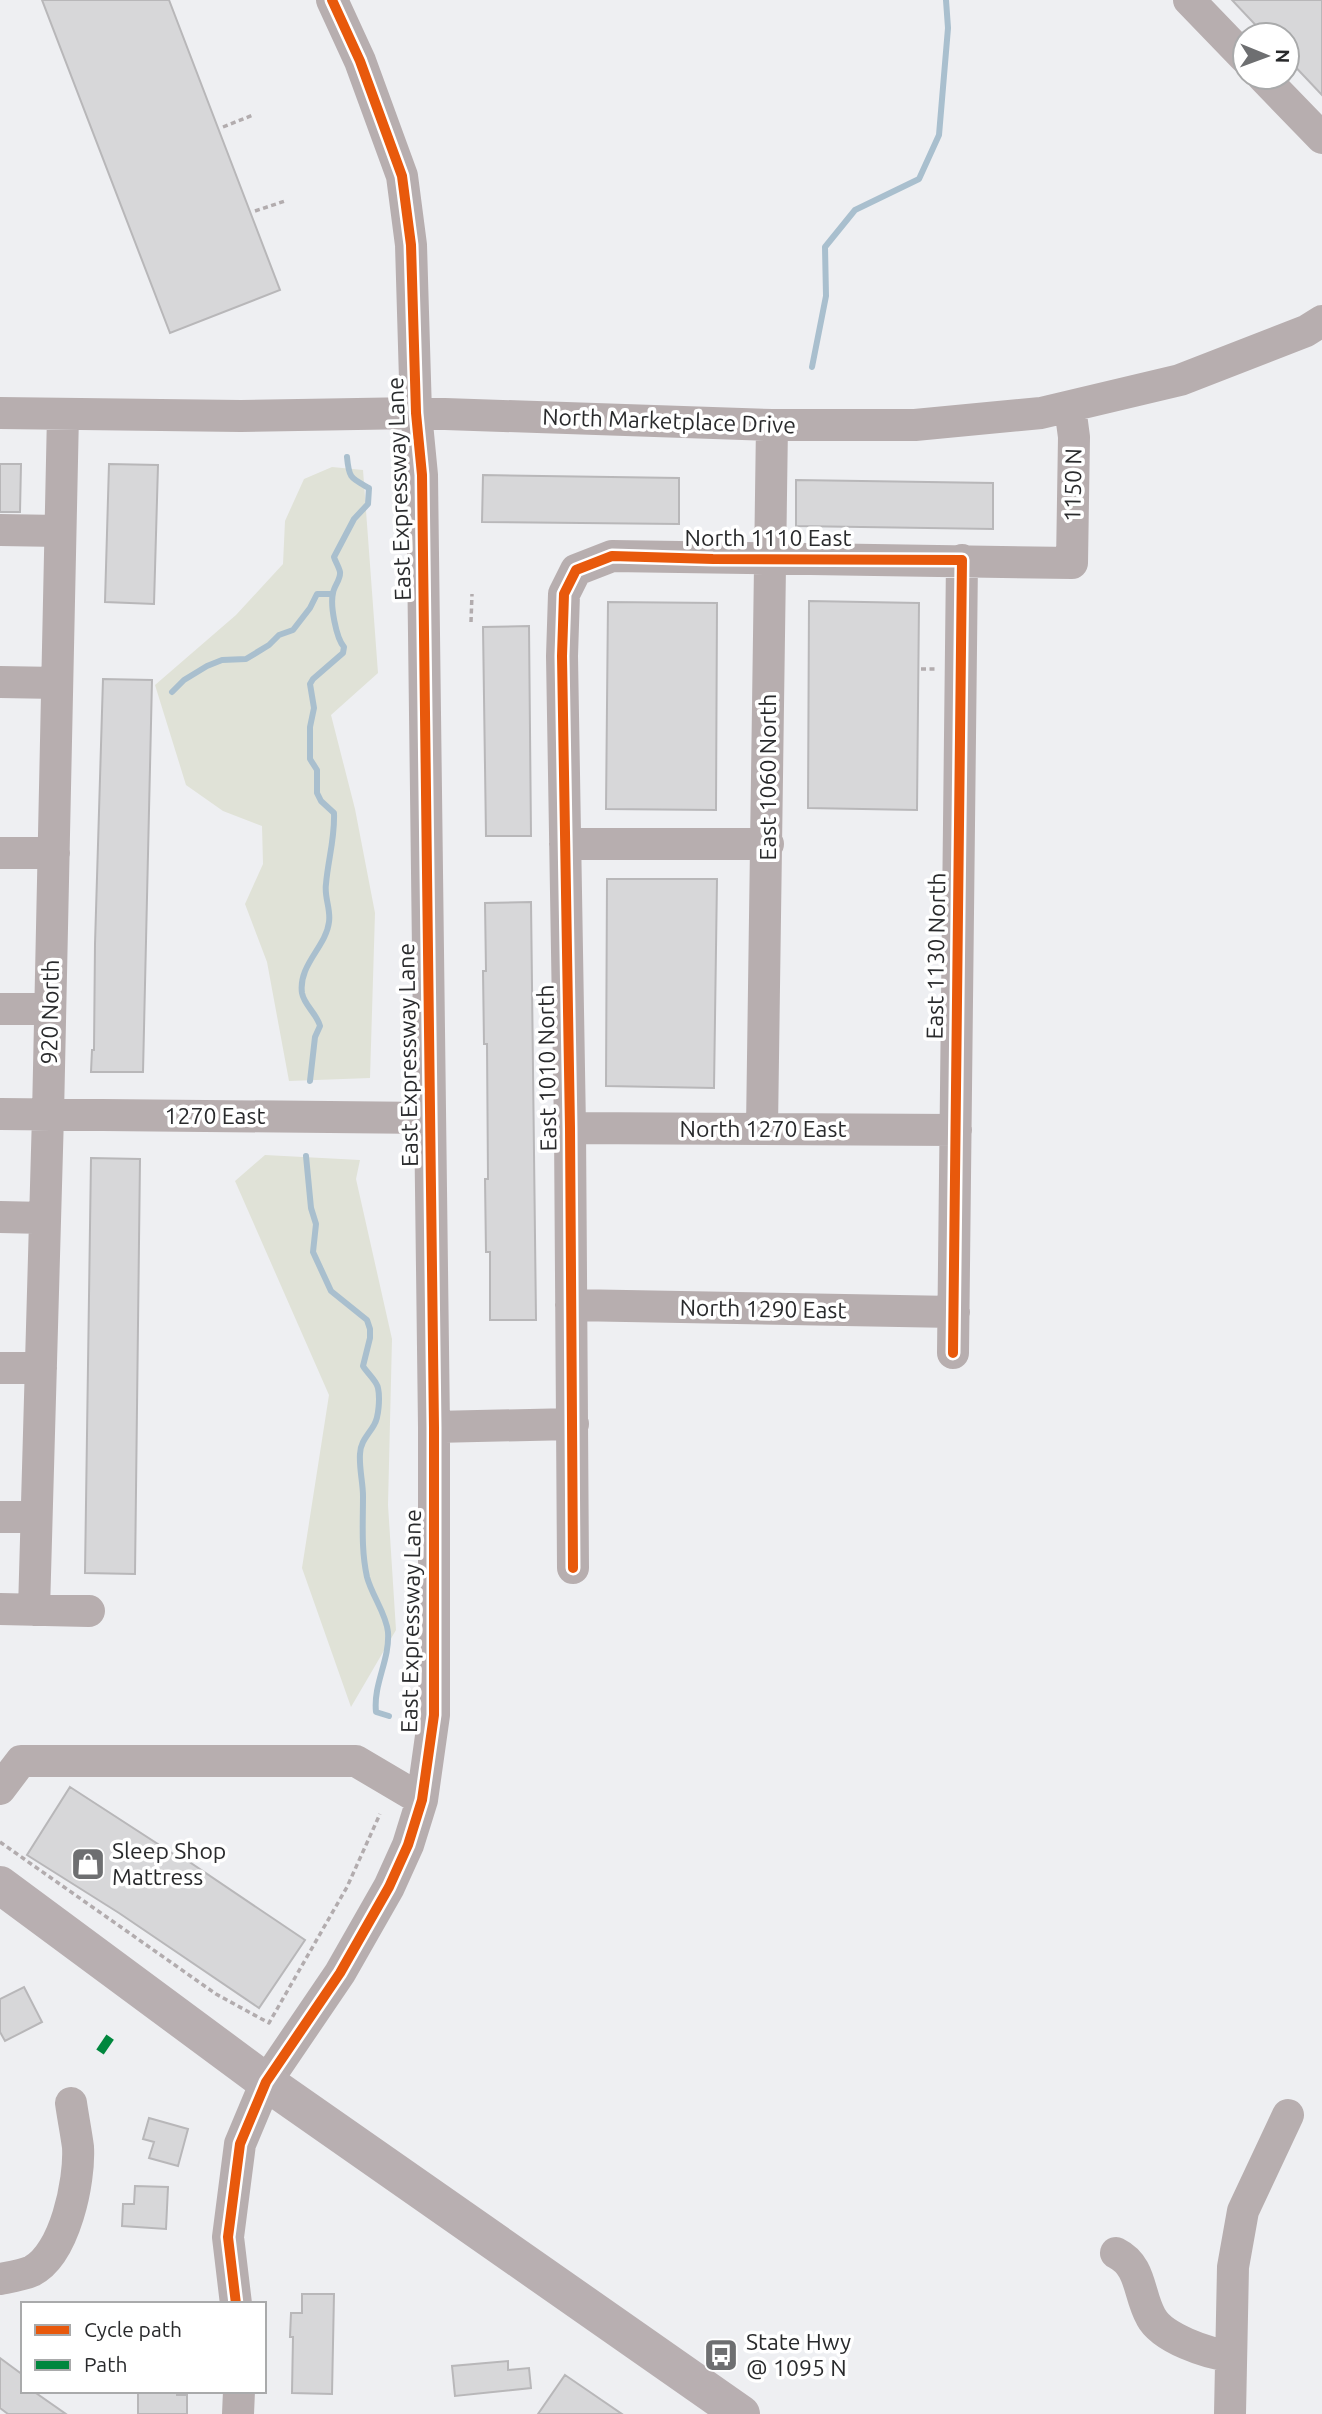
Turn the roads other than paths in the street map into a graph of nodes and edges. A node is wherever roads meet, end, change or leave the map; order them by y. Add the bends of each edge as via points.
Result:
1 (332, 0) edge
2 (1189, 0) edge
3 (1231, 44) edge
4 (1277, 91) edge
5 (1322, 138) edge
6 (1322, 321) edge
7 (1070, 407) junction
8 (0, 413) edge
9 (416, 413) junction
10 (63, 414) junction
11 (772, 425) junction
12 (0, 530) edge
13 (60, 531) junction
14 (769, 559) junction
15 (962, 560) junction
16 (1072, 563) joint
17 (576, 570) joint
18 (0, 682) edge
19 (57, 684) junction
20 (565, 844) junction
21 (768, 844) junction
22 (0, 853) edge
23 (54, 853) junction
24 (0, 1009) edge
25 (50, 1009) junction
26 (0, 1114) edge
27 (48, 1115) junction
28 (430, 1118) junction
29 (570, 1128) junction
30 (762, 1128) junction
31 (956, 1130) junction
32 (0, 1217) edge
33 (45, 1218) junction
34 (571, 1305) junction
35 (954, 1312) junction
36 (953, 1353) dead end
37 (0, 1368) edge
38 (41, 1368) junction
39 (573, 1424) junction
40 (434, 1427) junction
41 (0, 1517) edge
42 (36, 1517) junction
43 (573, 1568) dead end
44 (0, 1609) edge
45 (34, 1609) junction
46 (89, 1611) dead end
47 (0, 1789) edge
48 (422, 1800) junction
49 (0, 1885) edge
50 (266, 2082) junction
51 (71, 2103) dead end
52 (1288, 2115) dead end
53 (1116, 2253) dead end
54 (0, 2279) edge
55 (236, 2302) edge
56 (1231, 2356) junction
57 (239, 2393) edge
58 (238, 2414) edge
59 (741, 2414) edge
60 (1230, 2414) edge

1 - 9 street, East Expressway Lane via 402,176 411,245
2 - 3 street
4 - 5 street
6 - 7 street, North Marketplace Drive via 1180,380
7 - 11 street, North Marketplace Drive via 915,425
7 - 16 street, 1150 N via 1074,437
8 - 10 street, North Marketplace Drive
9 - 10 street, North Marketplace Drive
9 - 11 street, North Marketplace Drive
9 - 28 street, East Expressway Lane via 422,475
10 - 13 street, 920 North
11 - 14 street, East 1060 North
12 - 13 street
13 - 19 street, 920 North
14 - 15 street, North 1110 East
14 - 17 street, North 1110 East via 612,556
14 - 21 street, East 1060 North
15 - 16 street, North 1110 East
15 - 31 street, East 1130 North
17 - 20 street, East 1010 North via 564,594 562,612
18 - 19 street
19 - 23 street, 920 North
20 - 21 street
20 - 29 street, East 1010 North
21 - 30 street, East 1060 North
22 - 23 street
23 - 25 street, 920 North
24 - 25 street
25 - 27 street, 920 North
26 - 27 street, 1270 East
27 - 28 street, 1270 East
27 - 33 street, 920 North
28 - 40 street, East Expressway Lane
29 - 30 street, North 1270 East
29 - 34 street, East 1010 North
30 - 31 street, North 1270 East
31 - 35 street, East 1130 North
32 - 33 street
33 - 38 street, 920 North
34 - 35 street, North 1290 East
34 - 39 street, East 1010 North
35 - 36 street, East 1130 North
37 - 38 street
38 - 42 street, 920 North
39 - 40 street
39 - 43 street, East 1010 North
40 - 48 street, East Expressway Lane via 434,1715
41 - 42 street
42 - 45 street, 920 North
44 - 45 street
45 - 46 street
47 - 48 street via 21,1761 356,1761
48 - 50 street, East Expressway Lane via 408,1845 371,1919
49 - 50 main road
50 - 55 street, East Expressway Lane via 240,2144 232,2194 228,2237
50 - 59 main road
51 - 54 street via 78,2149 64,2230 34,2270
52 - 56 street via 1243,2211 1233,2267
53 - 56 street via 1127,2259 1137,2274 1151,2319 1166,2334
56 - 60 street
57 - 58 street

